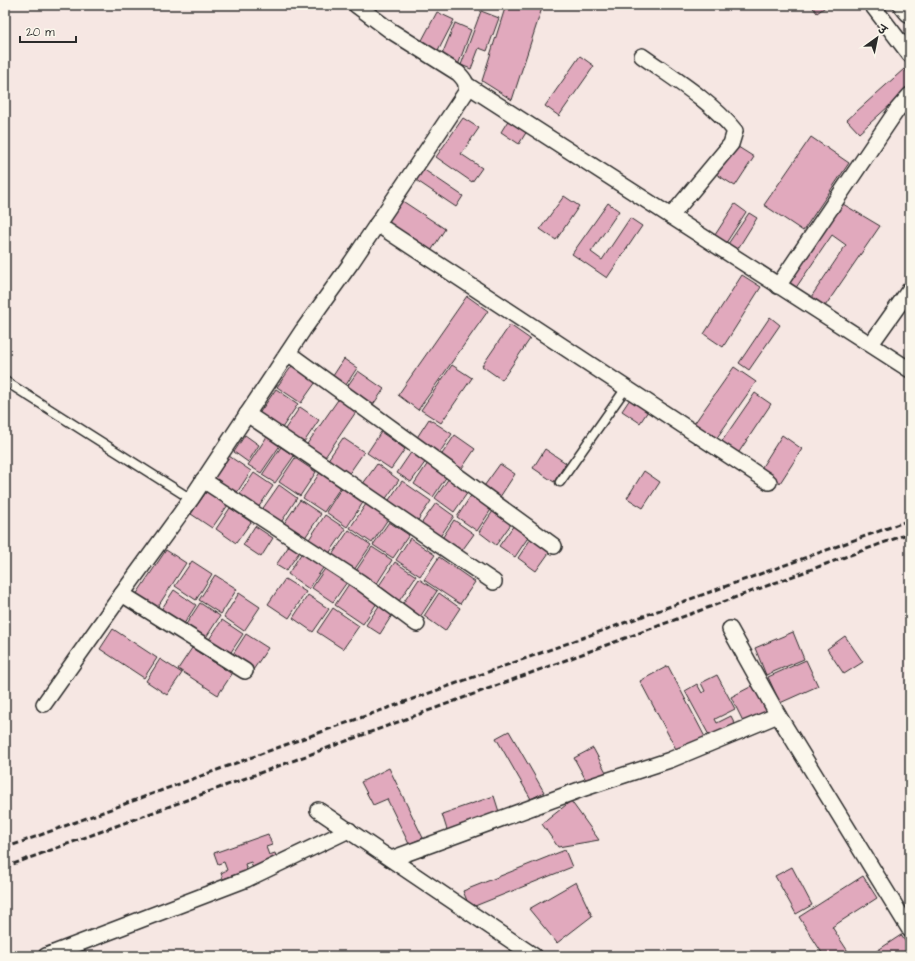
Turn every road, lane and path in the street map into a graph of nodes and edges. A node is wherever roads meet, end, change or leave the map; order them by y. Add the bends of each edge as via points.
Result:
1 (356, 5) edge
2 (872, 5) edge
3 (904, 5) edge
4 (910, 11) edge
5 (910, 55) edge
6 (642, 56) dead end
7 (467, 85) junction
8 (910, 95) edge
9 (671, 216) junction
10 (377, 224) junction
11 (778, 286) junction
12 (910, 289) edge
13 (871, 344) junction
14 (288, 353) junction
15 (910, 370) edge
16 (5, 381) edge
17 (626, 388) junction
18 (247, 414) junction
19 (203, 480) junction
20 (560, 482) dead end
21 (769, 482) dead end
22 (191, 499) junction
23 (554, 546) dead end
24 (494, 582) dead end
25 (122, 594) junction
26 (417, 624) dead end
27 (730, 628) dead end
28 (245, 671) dead end
29 (44, 704) dead end
30 (778, 715) junction
31 (318, 810) dead end
32 (349, 830) junction
33 (391, 859) junction
34 (910, 930) edge
35 (46, 956) edge
36 (534, 956) edge

1 - 7 street via 458,74
2 - 5 street
3 - 4 main road
6 - 9 street via 695,94 722,116 735,131 731,144
7 - 9 street
7 - 10 street via 464,97
8 - 11 street via 897,110
9 - 11 street
10 - 14 street
10 - 17 street
11 - 13 street
12 - 13 street
13 - 15 street
14 - 18 street
14 - 23 street
16 - 22 lane
17 - 20 lane
17 - 21 street
18 - 19 street
18 - 24 street
19 - 22 street
19 - 26 street via 360,582
22 - 25 street
25 - 28 street
25 - 29 street
27 - 30 street
30 - 33 street via 670,760 582,789
30 - 34 street
31 - 32 street
32 - 33 street
32 - 35 street via 248,879
33 - 36 street

